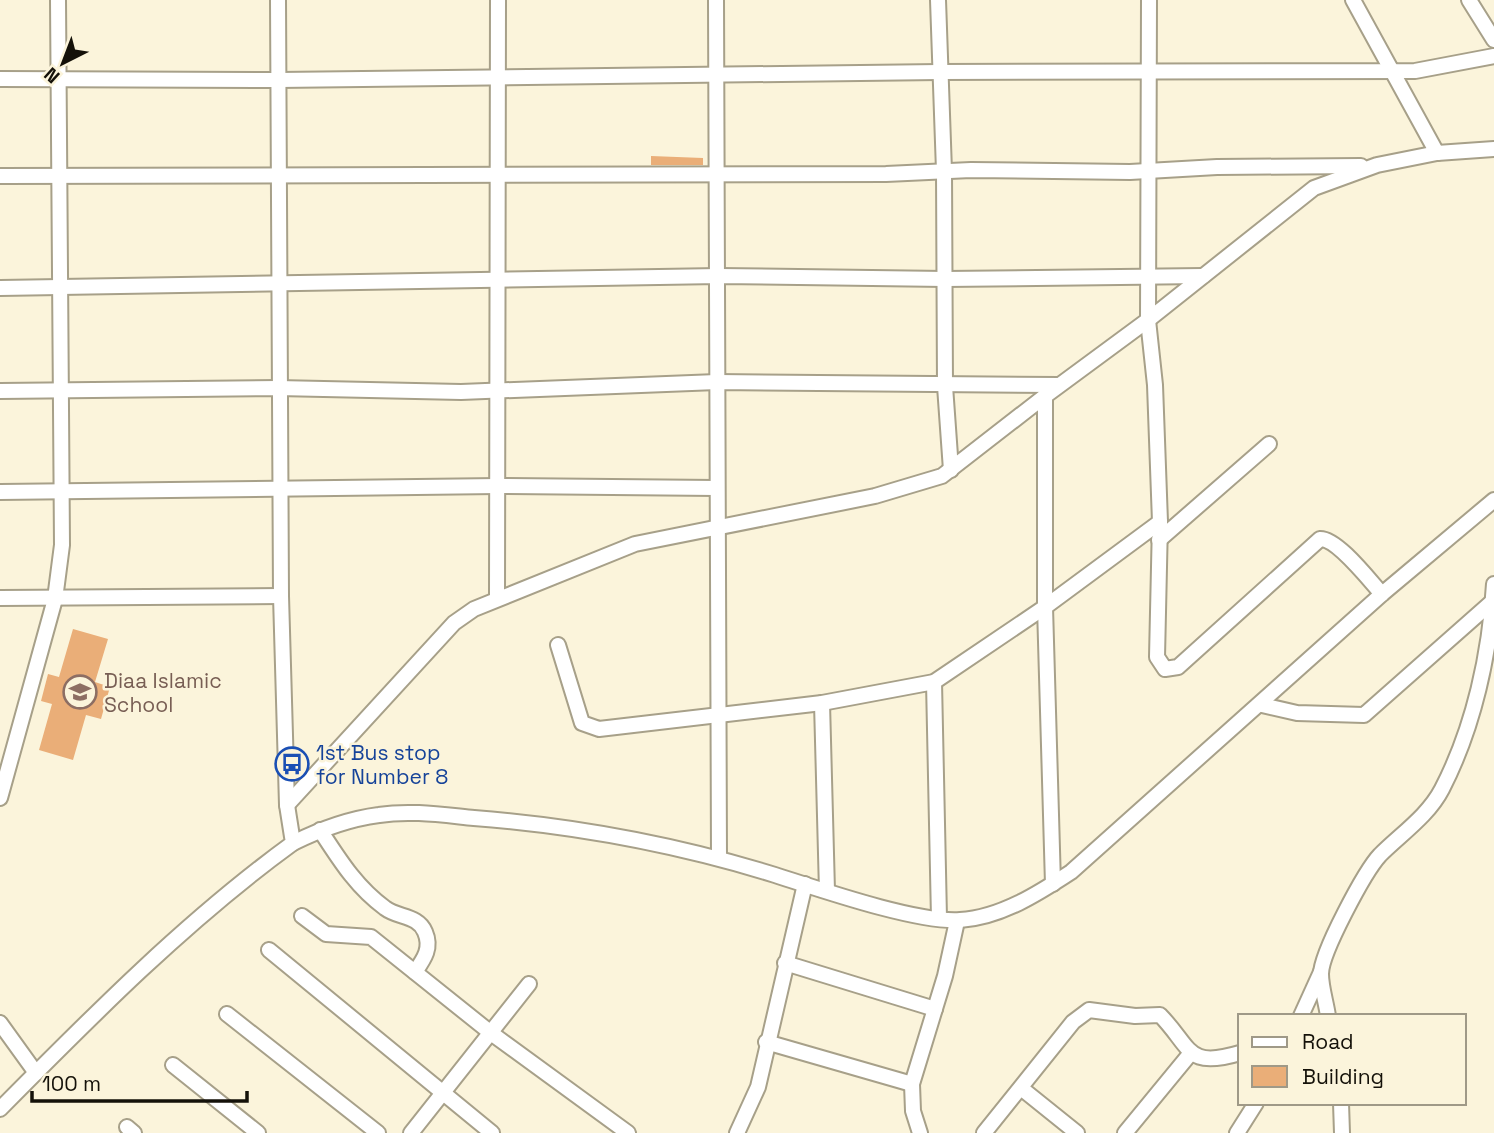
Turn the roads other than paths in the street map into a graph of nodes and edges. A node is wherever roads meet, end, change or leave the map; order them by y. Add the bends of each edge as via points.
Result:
1 (58, 0) edge
2 (278, 0) edge
3 (498, 0) edge
4 (716, 0) edge
5 (937, 0) edge
6 (1149, 0) edge
7 (1353, 0) edge
8 (1469, 0) edge
9 (1494, 40) edge
10 (1494, 56) edge
11 (1149, 71) junction
12 (1389, 71) junction
13 (939, 72) junction
14 (496, 76) junction
15 (717, 76) junction
16 (57, 78) junction
17 (0, 79) edge
18 (279, 80) junction
19 (1494, 149) edge
20 (1437, 153) junction
21 (1377, 165) junction
22 (944, 171) junction
23 (1148, 171) junction
24 (498, 173) junction
25 (278, 174) junction
26 (59, 175) junction
27 (717, 175) junction
28 (0, 176) edge
29 (719, 276) junction
30 (1149, 276) junction
31 (1203, 276) junction
32 (499, 279) junction
33 (945, 279) junction
34 (277, 282) junction
35 (0, 288) edge
36 (60, 288) junction
37 (1149, 320) junction
38 (717, 382) junction
39 (945, 386) junction
40 (1058, 386) junction
41 (278, 388) junction
42 (0, 391) edge
43 (60, 391) junction
44 (499, 391) junction
45 (1045, 396) junction
46 (1269, 444) dead end
47 (951, 470) junction
48 (498, 486) junction
49 (716, 488) junction
50 (280, 489) junction
51 (60, 491) junction
52 (0, 492) edge
53 (1494, 500) edge
54 (1160, 522) junction
55 (717, 527) junction
56 (1159, 540) junction
57 (1494, 584) edge
58 (1382, 594) junction
59 (281, 596) junction
60 (0, 598) edge
61 (55, 599) junction
62 (496, 599) junction
63 (1493, 601) edge
64 (1045, 607) junction
65 (558, 645) dead end
66 (934, 682) junction
67 (822, 703) junction
68 (1262, 705) junction
69 (721, 717) junction
70 (0, 798) edge
71 (287, 805) junction
72 (320, 830) junction
73 (293, 843) junction
74 (719, 858) junction
75 (805, 884) junction
76 (1053, 884) junction
77 (827, 891) junction
78 (302, 916) dead end
79 (939, 918) junction
80 (957, 921) junction
81 (269, 950) dead end
82 (785, 963) junction
83 (415, 972) junction
84 (1321, 972) junction
85 (529, 984) dead end
86 (935, 1009) junction
87 (228, 1014) dead end
88 (1302, 1014) edge
89 (1328, 1014) edge
90 (0, 1023) edge
91 (491, 1033) junction
92 (766, 1042) junction
93 (1238, 1053) edge
94 (1190, 1054) junction
95 (173, 1065) dead end
96 (36, 1073) junction
97 (912, 1083) junction
98 (1021, 1088) junction
99 (442, 1094) junction
100 (1255, 1105) edge
101 (1341, 1105) edge
102 (0, 1110) edge
103 (258, 1133) edge
104 (378, 1133) edge
105 (411, 1133) edge
106 (492, 1133) edge
107 (628, 1133) edge
108 (737, 1133) edge
109 (920, 1133) edge
110 (985, 1133) edge
111 (1077, 1133) edge
112 (1125, 1133) edge
113 (1237, 1133) edge
114 (1342, 1133) edge

1 - 16 street
2 - 18 street
3 - 14 street
4 - 15 street
5 - 13 street
6 - 11 street
7 - 12 street
8 - 9 street
10 - 12 street via 1415,71
11 - 12 street
11 - 13 street
11 - 23 street
12 - 20 street
13 - 15 street
13 - 22 street
14 - 15 street
14 - 18 street
14 - 24 street
15 - 27 street
16 - 17 street
16 - 18 street
16 - 26 street
18 - 25 street
19 - 20 street
20 - 21 street
21 - 23 street
21 - 31 street via 1314,188
22 - 23 street
22 - 27 street
22 - 33 street
23 - 30 street
24 - 25 street
24 - 27 street
24 - 32 street
25 - 26 street
25 - 34 street
26 - 28 street
26 - 36 street
27 - 29 street
29 - 32 street
29 - 33 street
29 - 38 street
30 - 31 street
30 - 33 street
30 - 37 street
31 - 37 street
32 - 34 street
32 - 44 street
33 - 39 street
34 - 36 street
34 - 41 street
35 - 36 street
36 - 43 street
37 - 40 street
37 - 54 street
38 - 39 street
38 - 44 street
38 - 49 street
39 - 40 street
39 - 47 street
40 - 45 street
41 - 43 street
41 - 44 street
41 - 50 street
42 - 43 street
43 - 51 street
44 - 48 street
45 - 47 street
45 - 64 street
46 - 56 street
47 - 55 street via 932,481 875,496
48 - 49 street
48 - 50 street
48 - 62 street
49 - 55 street
50 - 51 street
50 - 59 street
51 - 52 street
51 - 61 street via 62,545
53 - 58 street
54 - 56 street
54 - 64 street
55 - 62 street via 609,553
55 - 69 street
56 - 58 street via 1157,657 1165,669 1178,667 1320,539 1332,542
57 - 63 street
58 - 68 street
59 - 61 street
59 - 71 street
60 - 61 street
61 - 70 street
62 - 71 street via 454,623
63 - 68 street via 1364,715 1297,713
63 - 84 street via 1481,686 1441,790 1415,824 1379,857 1359,887
64 - 66 street
64 - 76 street
65 - 69 street via 582,723 588,728
66 - 67 street
66 - 79 street
67 - 69 street
67 - 77 street
68 - 76 street
69 - 74 street
71 - 73 street
72 - 73 street
72 - 74 street via 381,814 436,815 578,830
72 - 83 street via 351,878 387,910 421,925 428,951
73 - 96 street via 197,920
74 - 75 street
75 - 77 street
75 - 82 street
76 - 80 street via 992,913
77 - 79 street
78 - 83 street via 326,934 371,937
79 - 80 street
80 - 86 street
81 - 99 street
82 - 86 street
82 - 92 street
83 - 91 street
84 - 88 street
84 - 89 street
85 - 91 street
86 - 97 street
87 - 104 street
90 - 96 street
91 - 99 street
91 - 107 street
92 - 97 street
92 - 108 street via 758,1087
93 - 94 street via 1214,1059
94 - 98 street via 1160,1015 1089,1010 1073,1022
94 - 112 street
95 - 103 street
96 - 102 street
97 - 109 street
98 - 110 street
98 - 111 street
99 - 105 street
99 - 106 street
100 - 113 street
101 - 114 street

